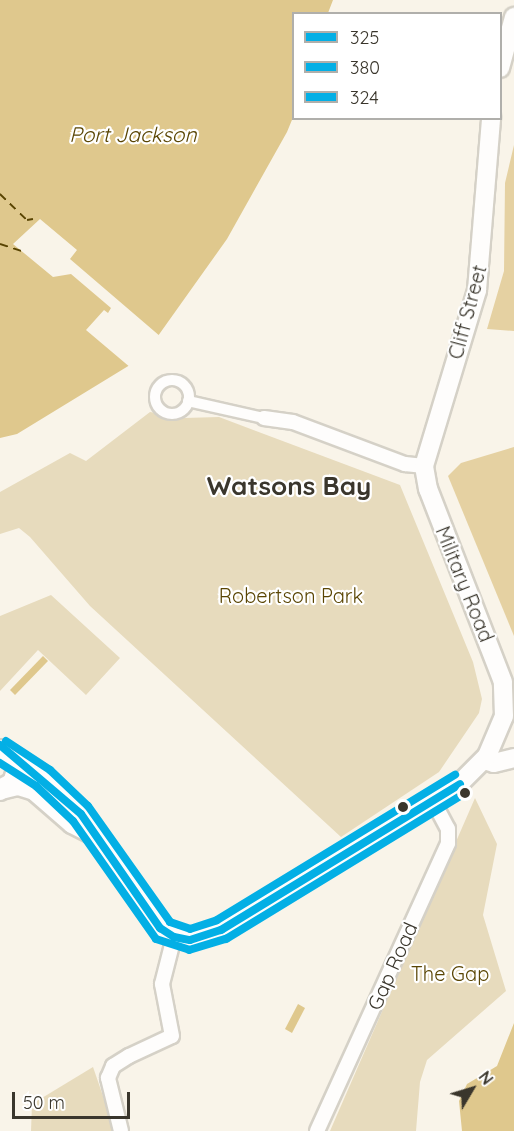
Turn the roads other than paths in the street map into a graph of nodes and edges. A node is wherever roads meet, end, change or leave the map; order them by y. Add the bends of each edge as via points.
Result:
1 (514, 17) edge
2 (502, 64) edge
3 (490, 120) edge
4 (188, 401) dead end
5 (264, 418) joint
6 (424, 466) junction
7 (510, 709) edge
8 (5, 752) edge
9 (514, 758) edge
10 (484, 760) junction
11 (3, 789) edge
12 (433, 801) junction
13 (92, 834) junction
14 (174, 937) junction
15 (121, 1131) edge
16 (317, 1131) edge

1 - 2 street
3 - 6 street, Cliff Street via 477,290
4 - 5 street
5 - 6 street via 293,422 399,462
6 - 7 street, Military Road via 428,489 500,671
7 - 10 street, Military Road
8 - 11 main road via 17,776
8 - 13 street via 57,790 81,814
9 - 10 street via 494,763
10 - 12 street, Military Road via 468,778
11 - 13 street via 18,786 34,791 72,824
12 - 14 street, Military Road via 221,930 199,939
12 - 16 street, Gap Road via 448,829 448,843
13 - 14 street via 157,924
14 - 15 street via 162,984 172,1035 113,1066 108,1078

